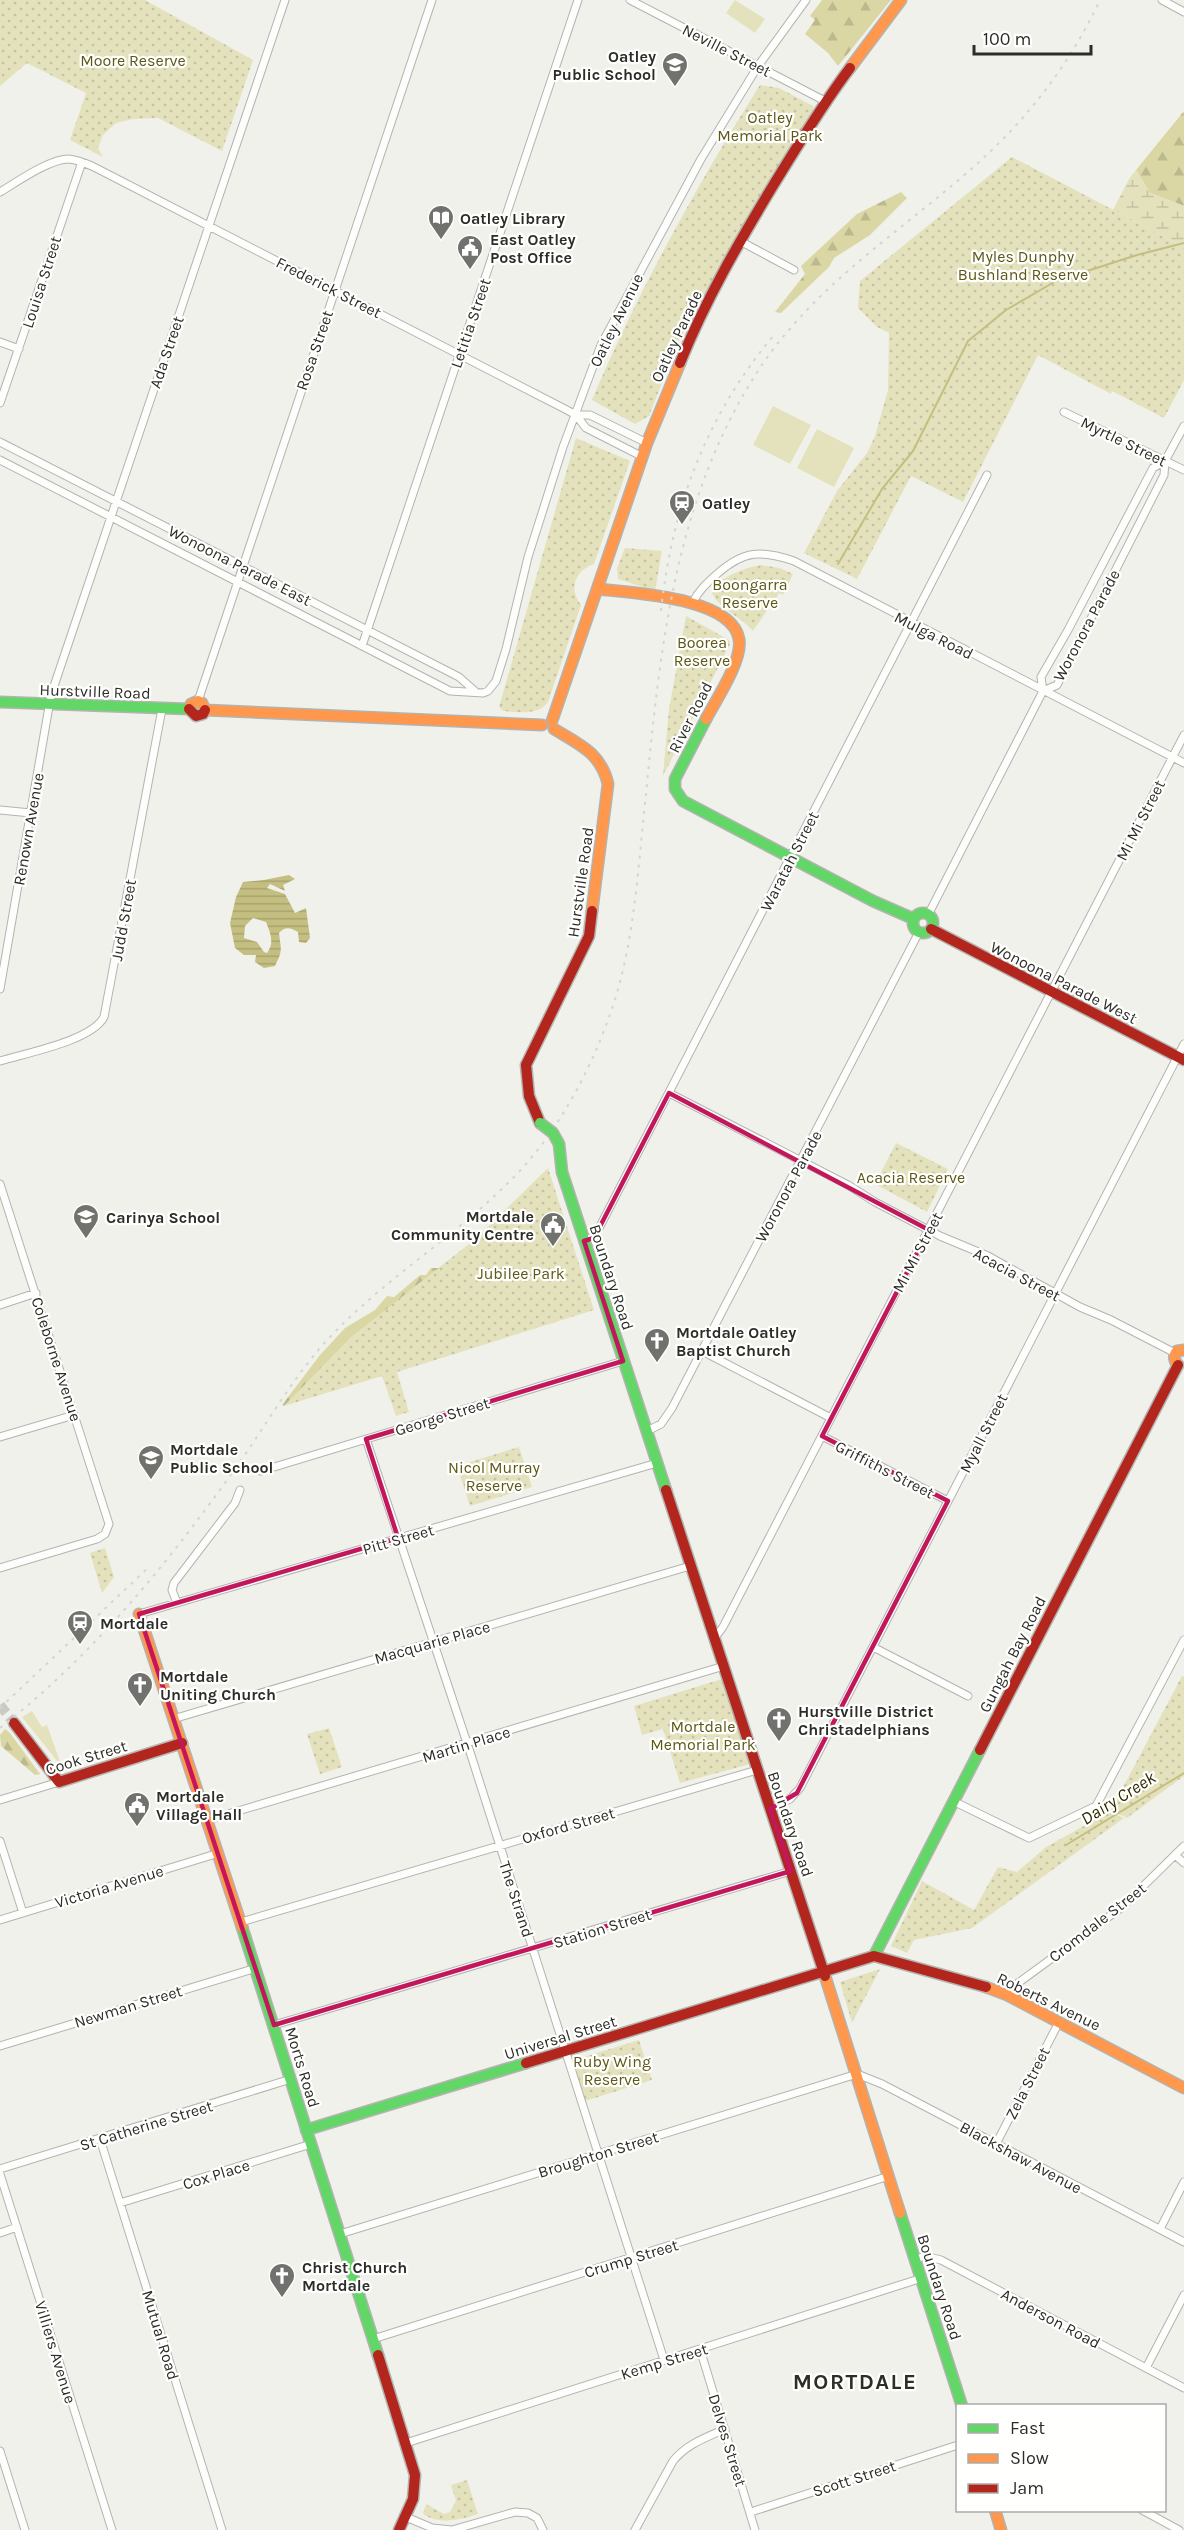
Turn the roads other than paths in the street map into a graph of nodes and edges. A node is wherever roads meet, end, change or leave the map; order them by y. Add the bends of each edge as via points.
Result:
1 (285, 0) edge
2 (432, 0) edge
3 (578, 0) edge
4 (630, 0) edge
5 (806, 0) edge
6 (901, 0) edge
7 (1162, 0) edge
8 (1184, 12) edge
9 (758, 66) junction
10 (825, 101) junction
11 (82, 162) junction
12 (0, 192) edge
13 (209, 225) junction
14 (740, 241) junction
15 (794, 270) dead end
16 (334, 290) junction
17 (0, 342) edge
18 (19, 349) junction
19 (459, 354) junction
20 (0, 403) edge
21 (1064, 412) dead end
22 (576, 415) junction
23 (1184, 426) edge
24 (0, 442) edge
25 (647, 443) junction
26 (643, 457) junction
27 (0, 460) edge
28 (1165, 461) junction
29 (1184, 471) edge
30 (987, 475) dead end
31 (115, 501) junction
32 (110, 518) junction
33 (1125, 521) junction
34 (1137, 527) junction
35 (1104, 562) junction
36 (241, 567) junction
37 (1116, 569) junction
38 (237, 581) junction
39 (598, 589) junction
40 (693, 602) junction
41 (910, 622) junction
42 (368, 630) junction
43 (1068, 630) junction
44 (1081, 637) junction
45 (362, 646) junction
46 (1043, 691) junction
47 (476, 692) junction
48 (0, 702) edge
49 (50, 704) junction
50 (197, 706) junction
51 (162, 709) junction
52 (549, 725) junction
53 (1184, 735) edge
54 (1172, 758) junction
55 (1184, 763) edge
56 (0, 810) edge
57 (31, 813) junction
58 (790, 858) junction
59 (928, 915) junction
60 (914, 919) junction
61 (931, 929) junction
62 (919, 932) junction
63 (4, 948) edge
64 (0, 989) edge
65 (1052, 992) junction
66 (1184, 1044) edge
67 (1181, 1059) edge
68 (0, 1061) edge
69 (669, 1093) junction
70 (540, 1123) joint
71 (801, 1161) junction
72 (0, 1184) edge
73 (928, 1230) junction
74 (584, 1241) junction
75 (36, 1293) junction
76 (1054, 1294) junction
77 (0, 1305) edge
78 (702, 1351) junction
79 (1180, 1351) edge
80 (623, 1361) junction
81 (1181, 1365) edge
82 (74, 1415) junction
83 (831, 1418) junction
84 (647, 1431) junction
85 (822, 1436) junction
86 (0, 1437) edge
87 (366, 1439) junction
88 (657, 1463) junction
89 (261, 1471) dead end
90 (240, 1490) dead end
91 (948, 1502) junction
92 (398, 1539) junction
93 (690, 1566) junction
94 (0, 1568) edge
95 (177, 1603) junction
96 (139, 1614) joint
97 (714, 1639) junction
98 (1184, 1640) edge
99 (432, 1642) junction
100 (873, 1647) junction
101 (724, 1666) junction
102 (968, 1696) dead end
103 (173, 1719) junction
104 (14, 1723) tunnel mouth
105 (182, 1743) junction
106 (467, 1744) junction
107 (757, 1770) junction
108 (59, 1782) junction
109 (0, 1800) edge
110 (953, 1801) junction
111 (770, 1809) junction
112 (208, 1820) junction
113 (0, 1841) edge
114 (499, 1845) junction
115 (1184, 1846) edge
116 (219, 1852) junction
117 (1175, 1855) junction
118 (1184, 1863) edge
119 (791, 1871) junction
120 (23, 1913) junction
121 (0, 1920) edge
122 (241, 1922) junction
123 (533, 1949) junction
124 (874, 1956) junction
125 (256, 1968) junction
126 (824, 1972) junction
127 (1007, 1995) junction
128 (1059, 2022) junction
129 (274, 2025) junction
130 (0, 2046) edge
131 (565, 2051) junction
132 (856, 2074) junction
133 (291, 2079) junction
134 (1184, 2088) edge
135 (306, 2130) junction
136 (100, 2139) junction
137 (311, 2144) junction
138 (996, 2144) junction
139 (597, 2154) junction
140 (0, 2169) edge
141 (0, 2174) edge
142 (889, 2176) junction
143 (1184, 2182) edge
144 (120, 2203) junction
145 (17, 2227) junction
146 (1160, 2229) junction
147 (0, 2233) edge
148 (340, 2234) junction
149 (1184, 2242) edge
150 (631, 2258) junction
151 (916, 2259) junction
152 (922, 2278) junction
153 (1184, 2295) edge
154 (373, 2338) junction
155 (700, 2349) junction
156 (664, 2360) junction
157 (1146, 2368) junction
158 (1184, 2388) edge
159 (961, 2404) edge
160 (725, 2429) junction
161 (406, 2444) junction
162 (956, 2445) edge
163 (0, 2451) edge
164 (751, 2512) junction
165 (995, 2512) edge
166 (1144, 2512) edge
167 (406, 2517) junction
168 (25, 2530) edge
169 (112, 2530) edge
170 (222, 2530) edge
171 (399, 2530) edge
172 (452, 2530) edge
173 (543, 2530) edge
174 (635, 2530) edge
175 (755, 2530) edge
176 (1001, 2530) edge
177 (1179, 2530) edge

1 - 13 street, Ada Street
2 - 16 street, Rosa Street
3 - 19 street, Letitia Street
4 - 9 street, Neville Street
5 - 9 street, Oatley Avenue
6 - 10 street, Oatley Parade
7 - 8 street
9 - 10 street, Neville Street
9 - 22 street, Oatley Avenue via 701,159 611,325
10 - 14 street, Oatley Parade
11 - 12 street via 61,161
11 - 13 street, Frederick Street
11 - 18 street, Louisa Street
13 - 16 street, Frederick Street
13 - 31 street, Ada Street
14 - 15 street
14 - 25 street, Oatley Parade via 681,356
16 - 19 street, Frederick Street
16 - 36 street, Rosa Street
17 - 18 street
18 - 20 street, Louisa Street
19 - 22 street, Frederick Street
19 - 42 street, Letitia Street
21 - 28 street, Myrtle Street
22 - 25 street, Frederick Street via 590,416
22 - 26 street, Frederick Street via 586,428
22 - 47 street, Oatley Avenue via 524,568 499,673 488,691
23 - 28 street, Woronora Parade
24 - 31 street, Wonoona Parade East
25 - 26 street, Oatley Parade
26 - 39 street, Oatley Parade
27 - 32 street, Wonoona Parade East
28 - 29 street, Myrtle Street
28 - 33 street via 1153,468
28 - 34 street, Woronora Parade via 1164,475
30 - 41 street, Waratah Street
31 - 32 street, Ada Street
31 - 36 street, Wonoona Parade East
32 - 38 street, Wonoona Parade East
32 - 49 street, Ada Street
33 - 34 street
33 - 35 street
34 - 37 street, Woronora Parade
35 - 37 street
35 - 43 street
36 - 38 street, Rosa Street
36 - 42 street, Wonoona Parade East
37 - 44 street, Woronora Parade
38 - 45 street, Wonoona Parade East
38 - 50 street, Rosa Street
39 - 40 street, River Road
39 - 52 street, Oatley Parade
40 - 41 street, Mulga Road via 702,588 732,561 744,555 767,553 794,561
40 - 58 street, River Road via 733,626 741,646 677,775 675,789 687,804
41 - 46 street, Mulga Road
41 - 58 street, Waratah Street
42 - 45 street, Letitia Street
42 - 47 street, Wonoona Parade East via 459,677
43 - 44 street
43 - 46 street via 1041,677
44 - 46 street, Woronora Parade via 1057,685
45 - 47 street, Wonoona Parade East via 450,691
46 - 54 street, Mulga Road
46 - 59 street, Woronora Parade
48 - 49 street, Hurstville Road
49 - 51 street, Hurstville Road
49 - 57 street, Renown Avenue
50 - 51 street, Hurstville Road
50 - 52 street, Hurstville Road
51 - 68 street, Judd Street via 104,1017 84,1035
52 - 70 street, Hurstville Road via 594,752 604,767 608,784 589,936 526,1065 535,1116
53 - 54 street, Mi Mi Street
54 - 55 street, Mulga Road
54 - 65 street, Mi Mi Street
56 - 57 street
57 - 63 street, Renown Avenue
58 - 60 street
58 - 69 street, Waratah Street
59 - 60 street
59 - 61 street via 933,922
60 - 62 street
61 - 62 street
61 - 65 street, Wonoona Parade West
62 - 71 street, Woronora Parade
63 - 64 street, Renown Avenue
65 - 67 street, Wonoona Parade West
65 - 73 street, Mi Mi Street
66 - 67 street, Myall Street
67 - 76 street, Myall Street
69 - 71 street, Acacia Street
69 - 74 street, Waratah Street via 595,1236
70 - 74 street, Boundary Road, bridge via 559,1144 562,1172
71 - 73 street, Acacia Street
71 - 78 street, Woronora Parade
72 - 75 street, Coleborne Avenue
73 - 76 street, Acacia Street via 988,1256
73 - 83 street, Mi Mi Street
74 - 80 street, Boundary Road
75 - 77 street
75 - 82 street, Coleborne Avenue
76 - 79 street, Acacia Street
76 - 91 street, Myall Street
78 - 83 street, Griffiths Street
78 - 84 street, Woronora Parade via 664,1422
79 - 81 street via 1174,1361
80 - 84 street, Boundary Road
80 - 87 street, George Street
81 - 110 street, Gungah Bay Road
82 - 86 street
82 - 94 street, Coleborne Avenue via 109,1527 97,1539
83 - 85 street, Mi Mi Street
84 - 88 street, Boundary Road
85 - 91 street, Griffiths Street
85 - 97 street, Mi Mi Street
87 - 89 street, George Street
87 - 92 street, The Strand
88 - 92 street, Pitt Street
88 - 93 street, Boundary Road
90 - 95 street via 235,1503 174,1583 172,1590
91 - 100 street, Myall Street
92 - 95 street, Pitt Street
92 - 99 street, The Strand
93 - 97 street, Boundary Road
93 - 99 street, Macquarie Place
95 - 96 street, Pitt Street
96 - 103 street, Morts Road
97 - 101 street, Boundary Road
98 - 110 street via 1096,1806 1029,1838
99 - 103 street, Macquarie Place
99 - 106 street, The Strand
100 - 102 street
100 - 111 street, Myall Street via 797,1793
101 - 106 street, Martin Place
101 - 107 street, Boundary Road
103 - 105 street, Morts Road
104 - 108 street
105 - 108 street, Cook Street
105 - 112 street, Morts Road
106 - 112 street, Martin Place
106 - 114 street, The Strand
107 - 111 street, Boundary Road
107 - 114 street, Oxford Street
108 - 109 street, Cook Street
110 - 124 street, Gungah Bay Road
111 - 119 street, Boundary Road
112 - 116 street, Morts Road
113 - 120 street
114 - 122 street, Oxford Street
114 - 123 street, The Strand
115 - 117 street, Cromdale Street
116 - 120 street, Victoria Avenue
116 - 122 street, Morts Road
117 - 118 street
117 - 127 street, Cromdale Street via 1127,1903
119 - 123 street, Station Street
119 - 126 street, Boundary Road
120 - 121 street, Victoria Avenue
122 - 125 street, Morts Road
123 - 129 street, Station Street
123 - 131 street, The Strand
124 - 126 street
124 - 127 street, Roberts Avenue
125 - 129 street, Morts Road
125 - 130 street, Newman Street
126 - 131 street, Universal Street
126 - 132 street, Boundary Road
127 - 128 street, Roberts Avenue
128 - 134 street, Roberts Avenue
128 - 138 street, Zela Street
129 - 133 street, Morts Road
131 - 135 street, Universal Street
131 - 139 street, The Strand
132 - 138 street, Blackshaw Avenue
132 - 139 street, Broughton Street
132 - 142 street, Boundary Road
133 - 135 street, Morts Road
133 - 136 street, St Catherine Street
135 - 137 street, Morts Road
136 - 140 street, St Catherine Street
136 - 144 street, Mutual Road
137 - 144 street, Cox Place
137 - 148 street, Morts Road
138 - 146 street, Blackshaw Avenue
139 - 148 street, Broughton Street
139 - 150 street, The Strand
141 - 145 street, Villiers Avenue
142 - 150 street, Crump Street
142 - 151 street, Boundary Road
143 - 146 street
144 - 170 street, Mutual Road
145 - 147 street
145 - 169 street, Villiers Avenue
146 - 149 street, Blackshaw Avenue
148 - 154 street, Morts Road
150 - 154 street, Crump Street
150 - 156 street, The Strand
151 - 152 street, Boundary Road
151 - 157 street, Anderson Road via 925,2256 941,2260
152 - 155 street, Kemp Street
152 - 159 street, Boundary Road
153 - 157 street
154 - 161 street, Morts Road
155 - 156 street, Kemp Street
155 - 160 street, Delves Street
156 - 161 street, Kemp Street
157 - 158 street, Anderson Road
160 - 164 street, Delves Street
160 - 174 street via 681,2451
161 - 167 street, Morts Road via 416,2483
162 - 164 street, Scott Street
163 - 168 street
164 - 175 street, Delves Street
165 - 176 street
166 - 177 street
167 - 171 street, Morts Road
167 - 172 street via 432,2528
172 - 173 street via 522,2512 537,2518

